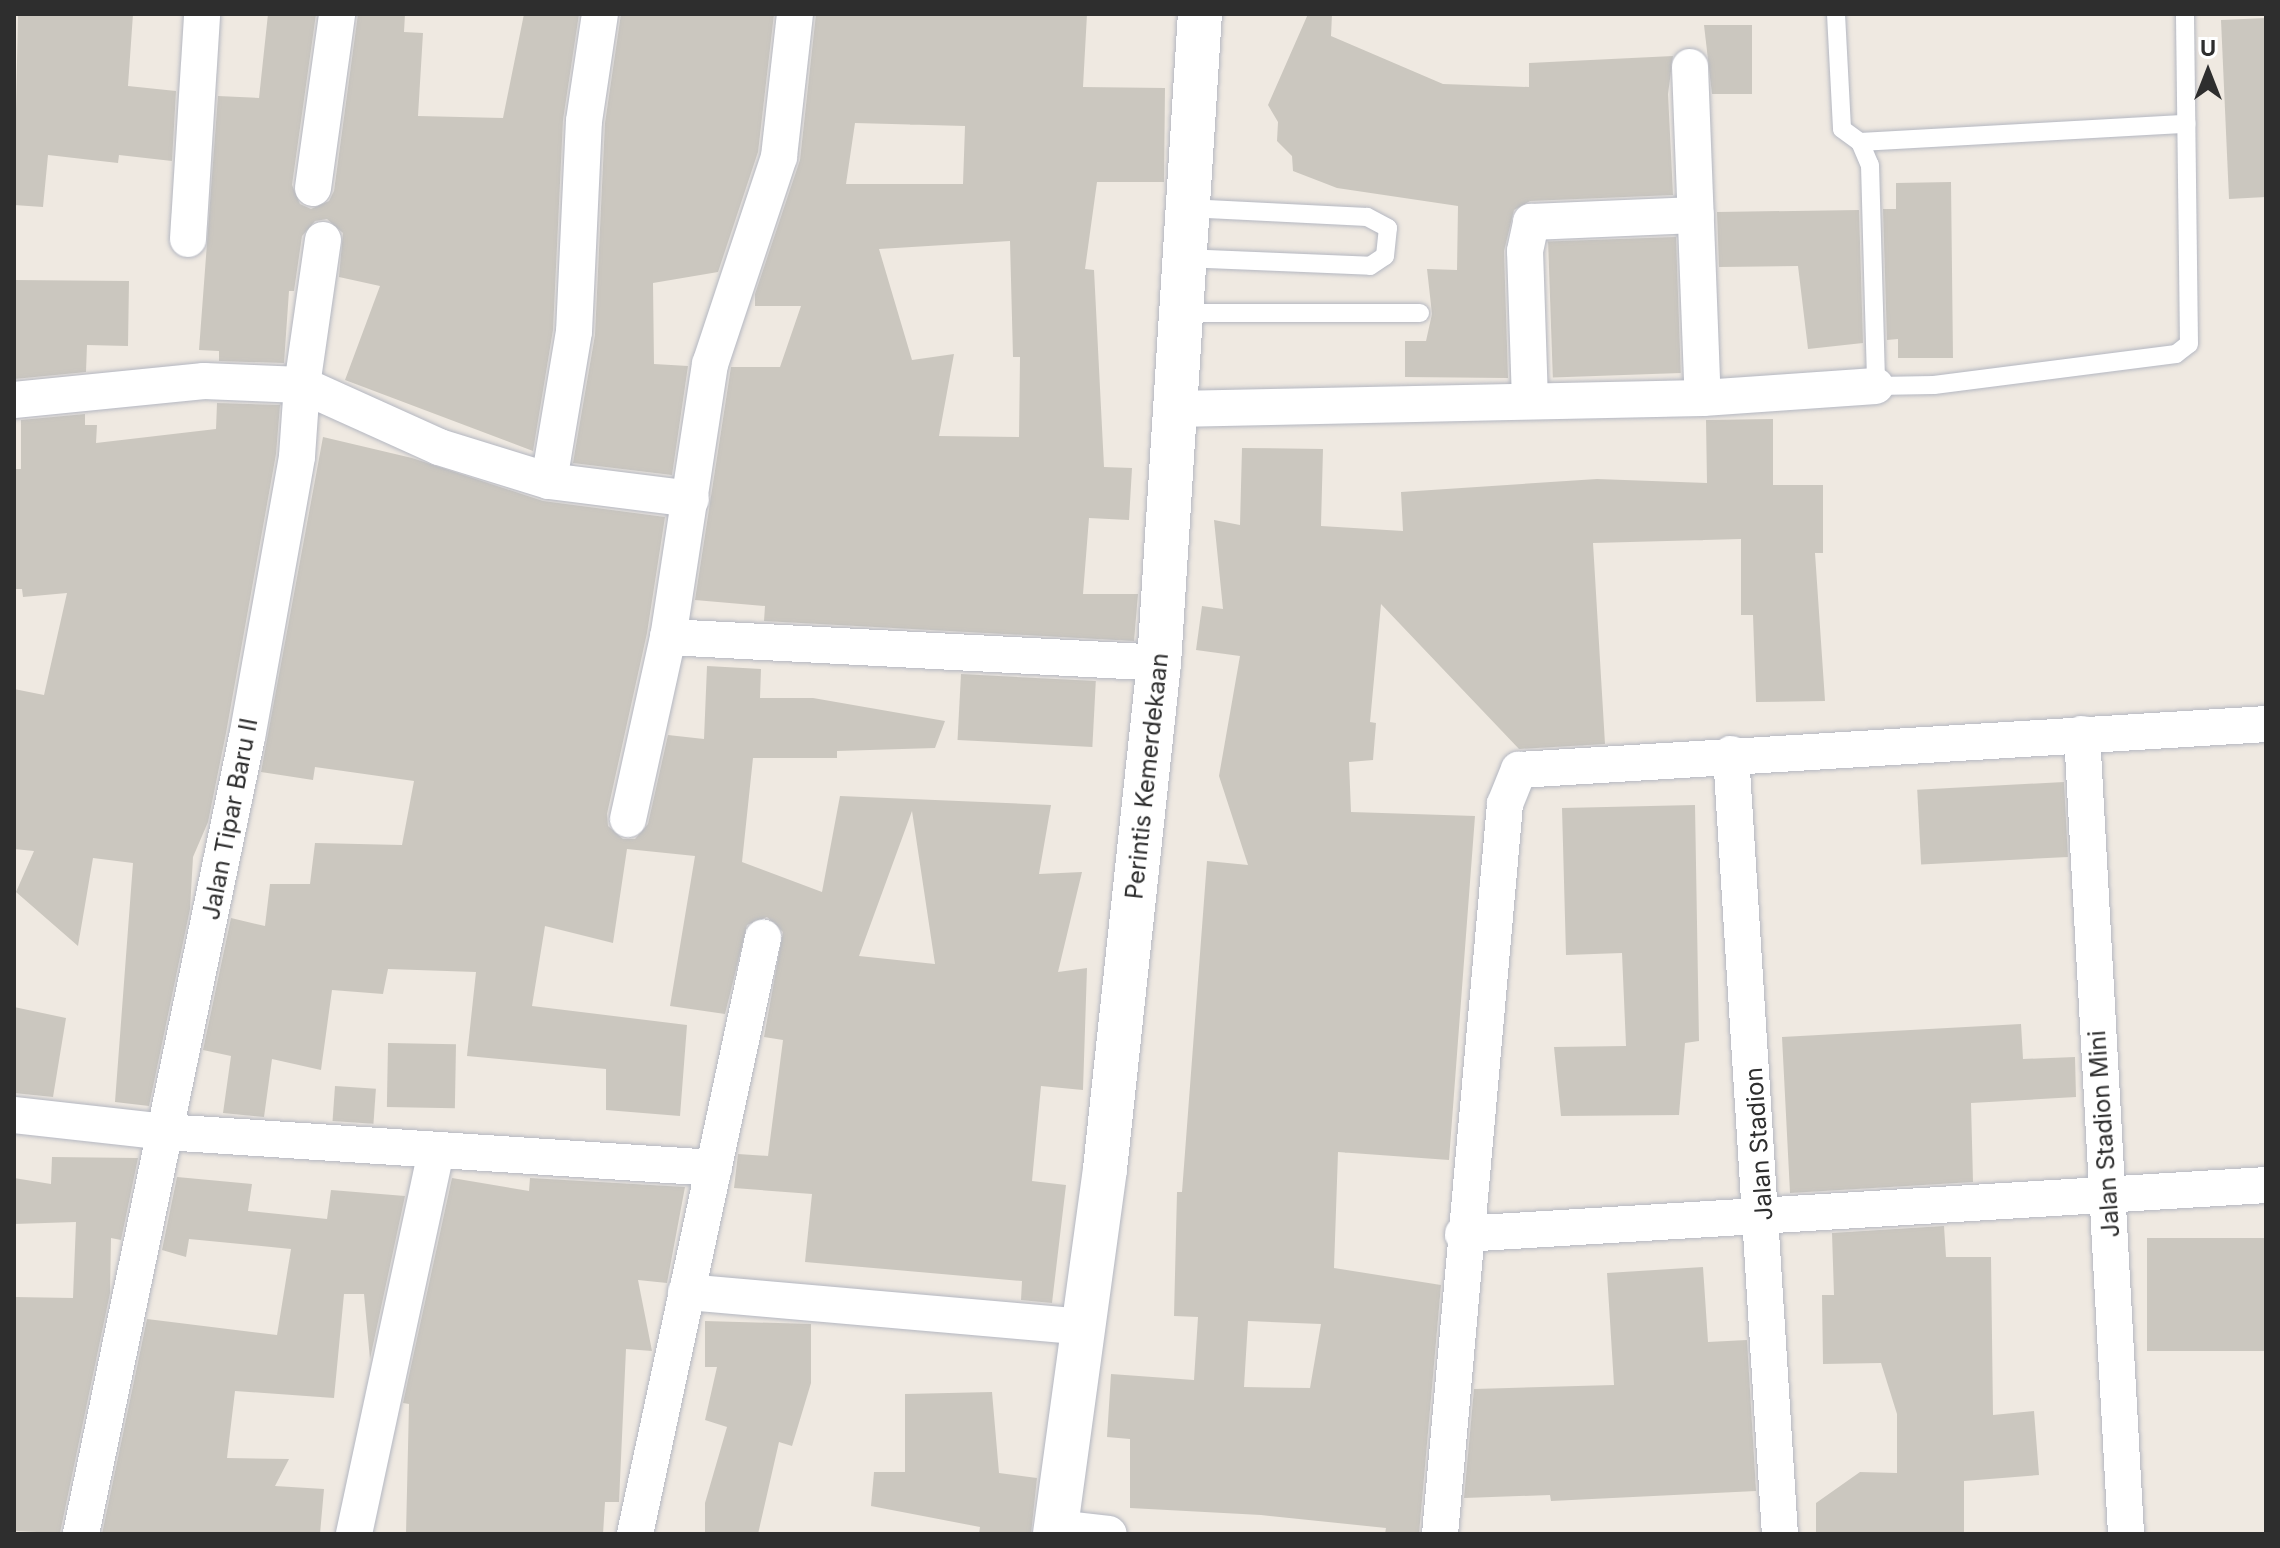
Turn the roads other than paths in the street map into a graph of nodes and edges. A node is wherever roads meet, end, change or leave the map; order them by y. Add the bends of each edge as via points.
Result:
1 (202, 14) edge
2 (337, 14) edge
3 (600, 14) edge
4 (795, 14) edge
5 (1200, 14) edge
6 (1836, 14) edge
7 (2185, 14) edge
8 (1690, 67) dead end
9 (2187, 124) junction
10 (1860, 142) junction
11 (313, 188) dead end
12 (1187, 208) junction
13 (1696, 215) junction
14 (188, 239) dead end
15 (323, 240) dead end
16 (1183, 258) junction
17 (1180, 313) junction
18 (1420, 313) dead end
19 (302, 385) junction
20 (1876, 386) junction
21 (1703, 398) junction
22 (14, 400) edge
23 (1530, 401) junction
24 (1175, 409) junction
25 (549, 481) junction
26 (691, 499) junction
27 (668, 637) junction
28 (1159, 663) junction
29 (2266, 724) edge
30 (2082, 734) junction
31 (1731, 754) junction
32 (628, 819) dead end
33 (763, 938) dead end
34 (14, 1115) edge
35 (165, 1132) junction
36 (436, 1151) junction
37 (714, 1168) junction
38 (2266, 1185) edge
39 (2108, 1194) junction
40 (1764, 1213) junction
41 (1463, 1234) junction
42 (686, 1292) junction
43 (1083, 1327) junction
44 (1055, 1531) edge
45 (81, 1534) edge
46 (354, 1534) edge
47 (635, 1534) edge
48 (1109, 1534) edge
49 (1440, 1534) edge
50 (1780, 1534) edge
51 (2126, 1534) edge

1 - 14 street
2 - 11 street
3 - 25 street via 584,121 574,332
4 - 26 street via 779,157 710,364
5 - 12 street, Perintis Kemerdekaan
6 - 10 lane via 1842,129
7 - 9 lane
8 - 13 street
9 - 10 lane
9 - 20 lane via 2189,344 2176,354 1934,385
10 - 20 lane via 1870,165
12 - 16 street, Perintis Kemerdekaan
12 - 16 lane via 1367,217 1388,228 1385,256 1370,266
13 - 21 street
13 - 23 street via 1531,222 1525,251
15 - 19 street, Jalan Tipar Baru II
16 - 17 street, Perintis Kemerdekaan
17 - 18 lane
17 - 24 street, Perintis Kemerdekaan
19 - 22 street via 204,381
19 - 25 street via 439,447
19 - 35 street, Jalan Tipar Baru II via 297,457 247,737
20 - 21 street
21 - 23 street
23 - 24 street
24 - 28 street, Perintis Kemerdekaan
25 - 26 street
26 - 27 street
27 - 28 street
27 - 32 street
28 - 43 street, Perintis Kemerdekaan
29 - 30 street
30 - 31 street
30 - 39 street, Jalan Stadion Mini
31 - 40 street, Jalan Stadion
31 - 41 street via 1538,765 1519,770 1509,784
33 - 37 street
34 - 35 street
35 - 36 street
35 - 45 street, Jalan Tipar Baru II
36 - 37 street
36 - 46 street
37 - 42 street
38 - 39 street
39 - 40 street
39 - 51 street, Jalan Stadion Mini
40 - 41 street
40 - 50 street, Jalan Stadion
41 - 49 street
42 - 43 street
42 - 47 street
43 - 44 street, Perintis Kemerdekaan
44 - 48 street

